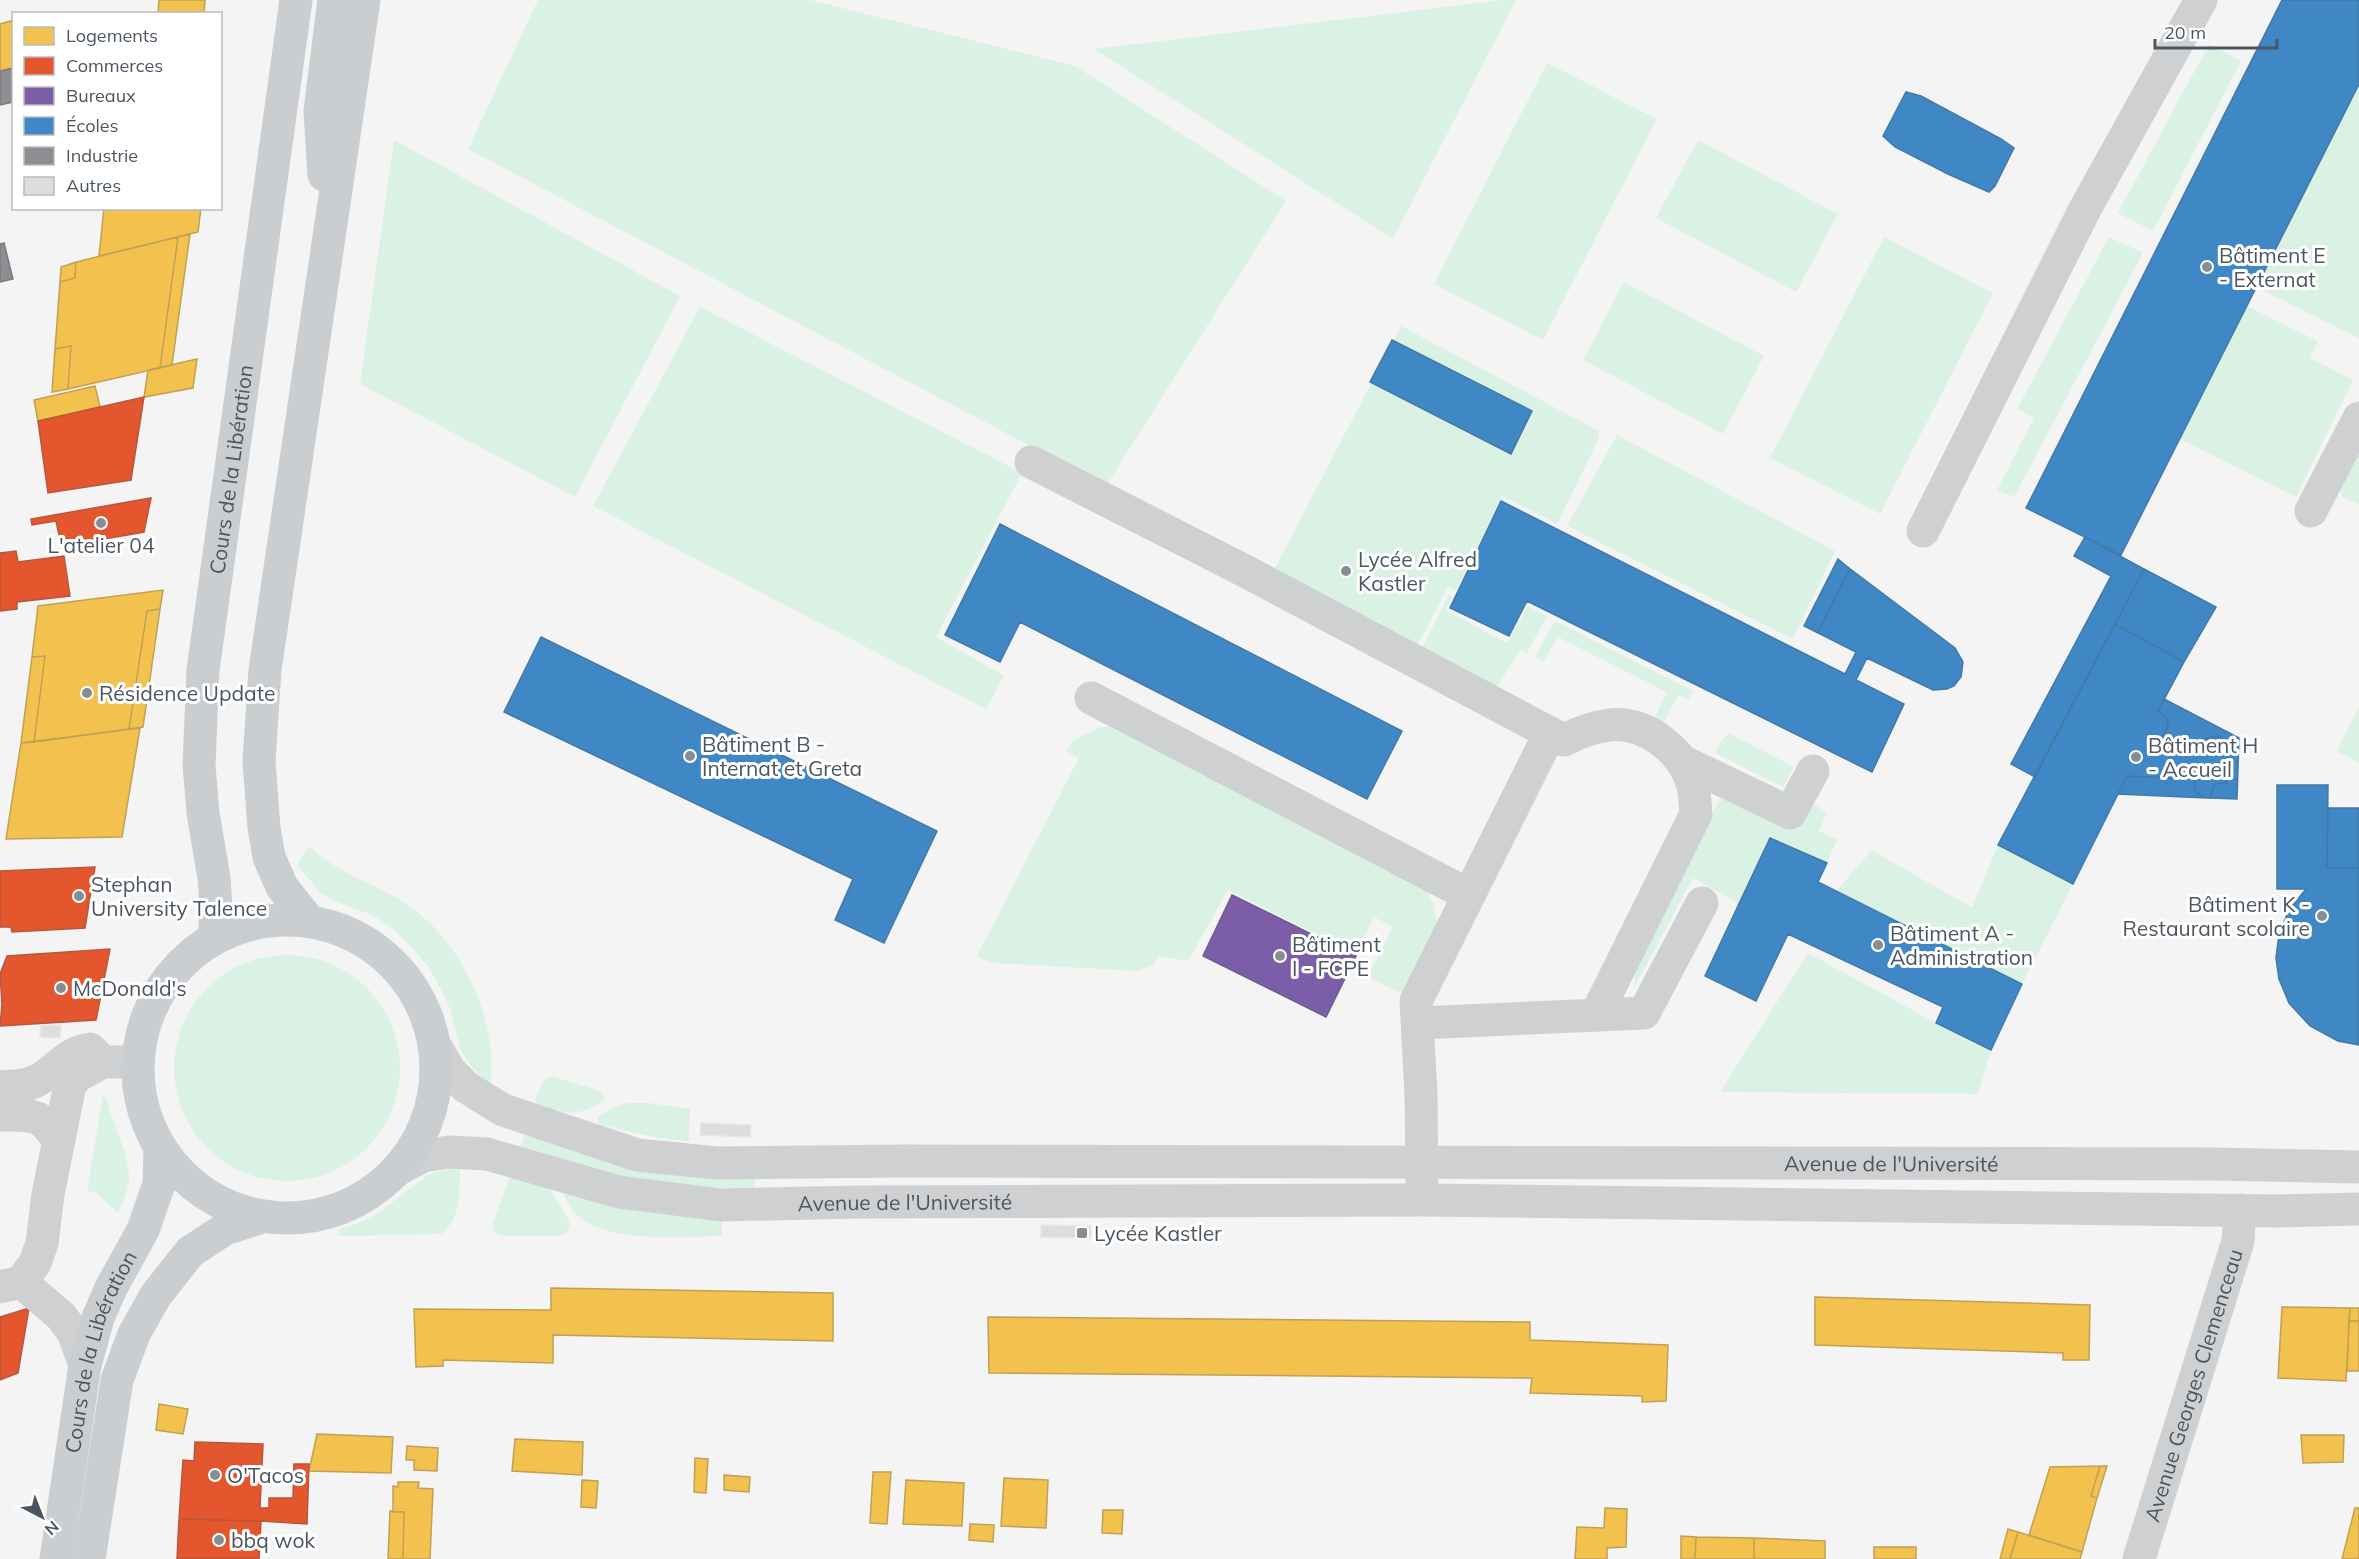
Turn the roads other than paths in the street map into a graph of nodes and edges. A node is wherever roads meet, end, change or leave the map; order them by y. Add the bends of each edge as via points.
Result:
1 (296, 0) edge
2 (334, 0) edge
3 (364, 0) edge
4 (2201, 0) edge
5 (328, 236) junction
6 (2359, 418) edge
7 (1031, 462) dead end
8 (2311, 511) dead end
9 (1923, 531) dead end
10 (1091, 698) dead end
11 (1550, 732) junction
12 (1682, 761) junction
13 (1813, 771) dead end
14 (1470, 894) junction
15 (1702, 903) dead end
16 (306, 917) junction
17 (214, 938) junction
18 (1596, 1015) junction
19 (1418, 1023) junction
20 (435, 1047) junction
21 (104, 1062) junction
22 (137, 1062) junction
23 (0, 1087) edge
24 (0, 1115) edge
25 (58, 1140) junction
26 (160, 1149) junction
27 (1422, 1163) junction
28 (2359, 1167) edge
29 (397, 1170) junction
30 (1422, 1200) junction
31 (2359, 1209) edge
32 (2240, 1210) junction
33 (262, 1216) junction
34 (10, 1284) edge
35 (85, 1365) junction
36 (56, 1559) edge
37 (89, 1559) edge
38 (2139, 1559) edge

1 - 17 main road, Cours de la Libération via 203,670 199,765 214,878
2 - 5 main road via 320,111
3 - 5 main road
4 - 9 street via 2085,209
5 - 16 main road via 265,670 259,760 269,857 282,887
6 - 8 street
7 - 11 street
10 - 14 street
11 - 12 street via 1564,740 1610,725 1638,728 1663,741
11 - 14 street
12 - 13 street via 1790,813
12 - 18 street via 1693,786 1696,814
14 - 19 street via 1416,1001
15 - 18 street via 1644,1013
16 - 17 main road via 253,922
16 - 20 main road via 345,930 388,957 420,998
17 - 22 main road via 186,957 165,982 145,1021
18 - 19 street
19 - 27 street
20 - 27 street, Avenue de l'Université via 466,1087 503,1110 637,1155 717,1163
20 - 29 main road via 437,1081 430,1113 417,1144
21 - 22 street
21 - 23 street via 90,1049 78,1051 37,1081
21 - 25 street via 77,1076 70,1085
22 - 26 main road via 146,1122
24 - 25 street via 37,1117 48,1124
25 - 34 street via 42,1243 35,1263
26 - 33 main road via 179,1174 204,1194 231,1208
26 - 35 main road, Cours de la Libération via 159,1184 143,1230 98,1318
27 - 28 street, Avenue de l'Université
27 - 30 street
29 - 30 street, Avenue de l'Université via 423,1156 449,1152 487,1154 619,1192 721,1205
29 - 33 main road via 371,1193 341,1208 308,1217
30 - 32 street, Avenue de l'Université
31 - 32 street, Avenue de l'Université
32 - 38 street, Avenue Georges Clemenceau via 2238,1241
33 - 37 main road, Cours de la Libération via 225,1229 190,1252 156,1295 134,1334 117,1380
34 - 35 street via 61,1316 73,1332
35 - 36 main road, Cours de la Libération

